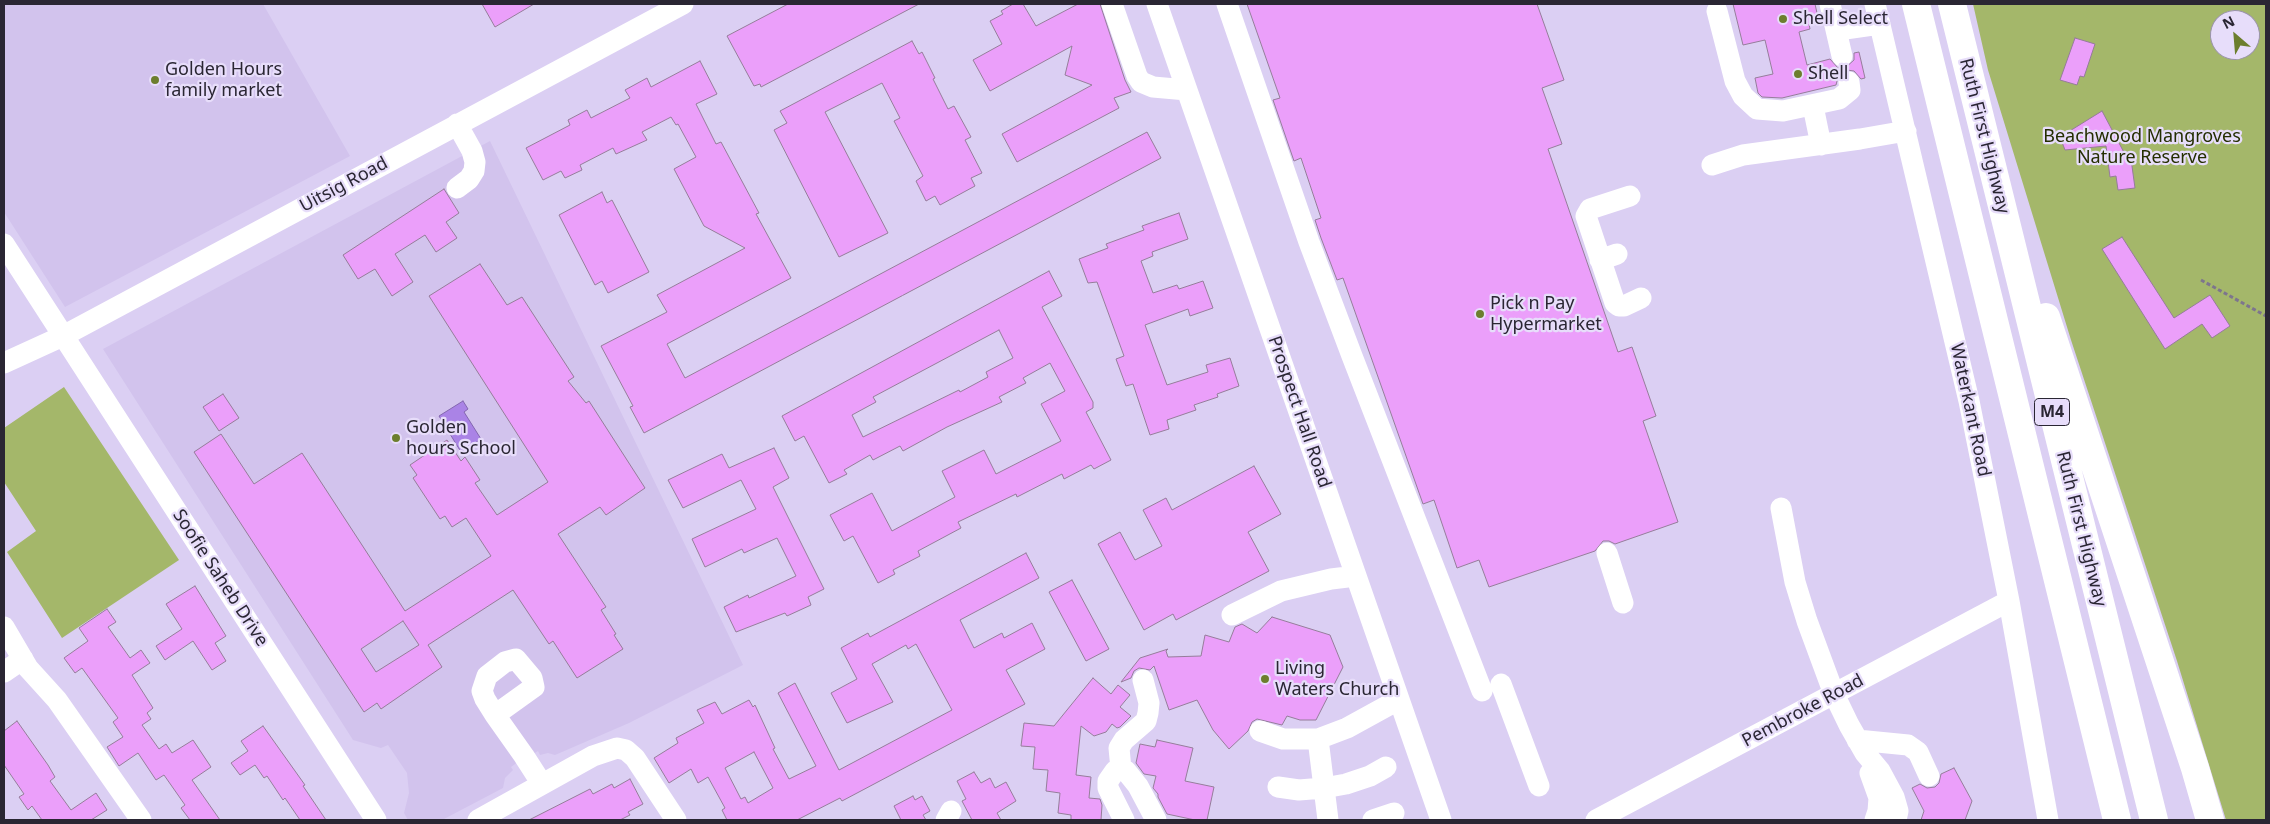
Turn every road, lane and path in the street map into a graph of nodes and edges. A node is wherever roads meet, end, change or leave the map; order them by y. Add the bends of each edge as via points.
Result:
1 (683, 4) edge
2 (1112, 4) edge
3 (1157, 4) edge
4 (1227, 4) edge
5 (1830, 4) edge
6 (1916, 4) edge
7 (1952, 4) edge
8 (1717, 11) dead end
9 (1877, 14) edge
10 (1838, 30) junction
11 (1842, 56) dead end
12 (1849, 82) dead end
13 (1187, 90) junction
14 (1813, 106) junction
15 (1980, 123) junction
16 (457, 124) junction
17 (1906, 131) junction
18 (1821, 145) junction
19 (1712, 165) dead end
20 (457, 188) dead end
21 (1630, 196) dead end
22 (4, 244) edge
23 (2201, 280) dead end
24 (1642, 298) dead end
25 (2266, 316) edge
26 (63, 336) junction
27 (4, 362) edge
28 (1781, 508) dead end
29 (1607, 553) dead end
30 (1356, 576) junction
31 (2009, 601) junction
32 (1623, 603) dead end
33 (1232, 615) dead end
34 (4, 627) edge
35 (2070, 634) junction
36 (23, 659) junction
37 (4, 672) edge
38 (1143, 680) dead end
39 (1834, 694) junction
40 (1398, 700) junction
41 (495, 715) dead end
42 (1260, 731) dead end
43 (1318, 740) junction
44 (1861, 746) junction
45 (1386, 767) dead end
46 (1121, 769) junction
47 (1929, 776) dead end
48 (542, 784) junction
49 (1539, 786) dead end
50 (1278, 787) dead end
51 (1324, 788) junction
52 (1394, 814) dead end
53 (666, 817) edge
54 (141, 820) edge
55 (376, 820) edge
56 (478, 820) edge
57 (1124, 820) edge
58 (1156, 820) edge
59 (1328, 820) edge
60 (1373, 820) edge
61 (1441, 820) edge
62 (1596, 820) edge
63 (1875, 820) edge
64 (1896, 820) edge
65 (2048, 820) edge
66 (2100, 820) edge
67 (2116, 820) edge
68 (2154, 820) edge
69 (2210, 820) edge

1 - 16 street, Uitsig Road
2 - 13 street via 1141,82 1153,88
3 - 13 street, Prospect Hall Road
4 - 49 street via 1352,356 1491,688
5 - 10 street
6 - 35 highway, Ruth First Highway / M4
7 - 15 highway, Ruth First Highway / M4
8 - 14 street via 1735,81 1743,96 1757,109 1783,111
9 - 10 street
9 - 17 street, Waterkant Road
10 - 11 street
12 - 14 street via 1850,90 1839,100
13 - 30 street, Prospect Hall Road
14 - 18 street
15 - 68 highway, Ruth First Highway / M4
15 - 69 highway
16 - 20 street via 475,162 469,179
16 - 26 street, Uitsig Road
17 - 18 street
17 - 31 street, Waterkant Road via 1969,401
18 - 19 street via 1743,155
21 - 24 street via 1588,212 1587,222 1609,257 1615,303 1624,306
22 - 26 street, Soofie Saheb Drive
23 - 25 path
26 - 27 street, Uitsig Road
26 - 55 street, Soofie Saheb Drive
28 - 39 street via 1795,582
29 - 32 street
30 - 33 street via 1281,591
30 - 40 street, Prospect Hall Road
31 - 39 street, Pembroke Road
31 - 65 street, Waterkant Road
34 - 36 street
35 - 66 highway
35 - 67 highway, Ruth First Highway / M4
36 - 37 street
36 - 54 street via 57,700
38 - 46 street via 1148,713 1146,720 1124,740 1120,748
39 - 44 street
39 - 62 street, Pembroke Road
40 - 43 street
40 - 61 street, Prospect Hall Road
41 - 48 street
42 - 43 street via 1283,739
43 - 51 street
44 - 47 street via 1908,745 1918,752
44 - 63 street via 1879,798
44 - 64 street via 1894,797 1898,811
45 - 51 street via 1370,776
46 - 57 street via 1111,776 1108,788
46 - 58 street via 1138,786
48 - 53 street via 604,751 626,750 635,758
48 - 56 street
50 - 51 street via 1299,790
51 - 59 street
52 - 60 street

